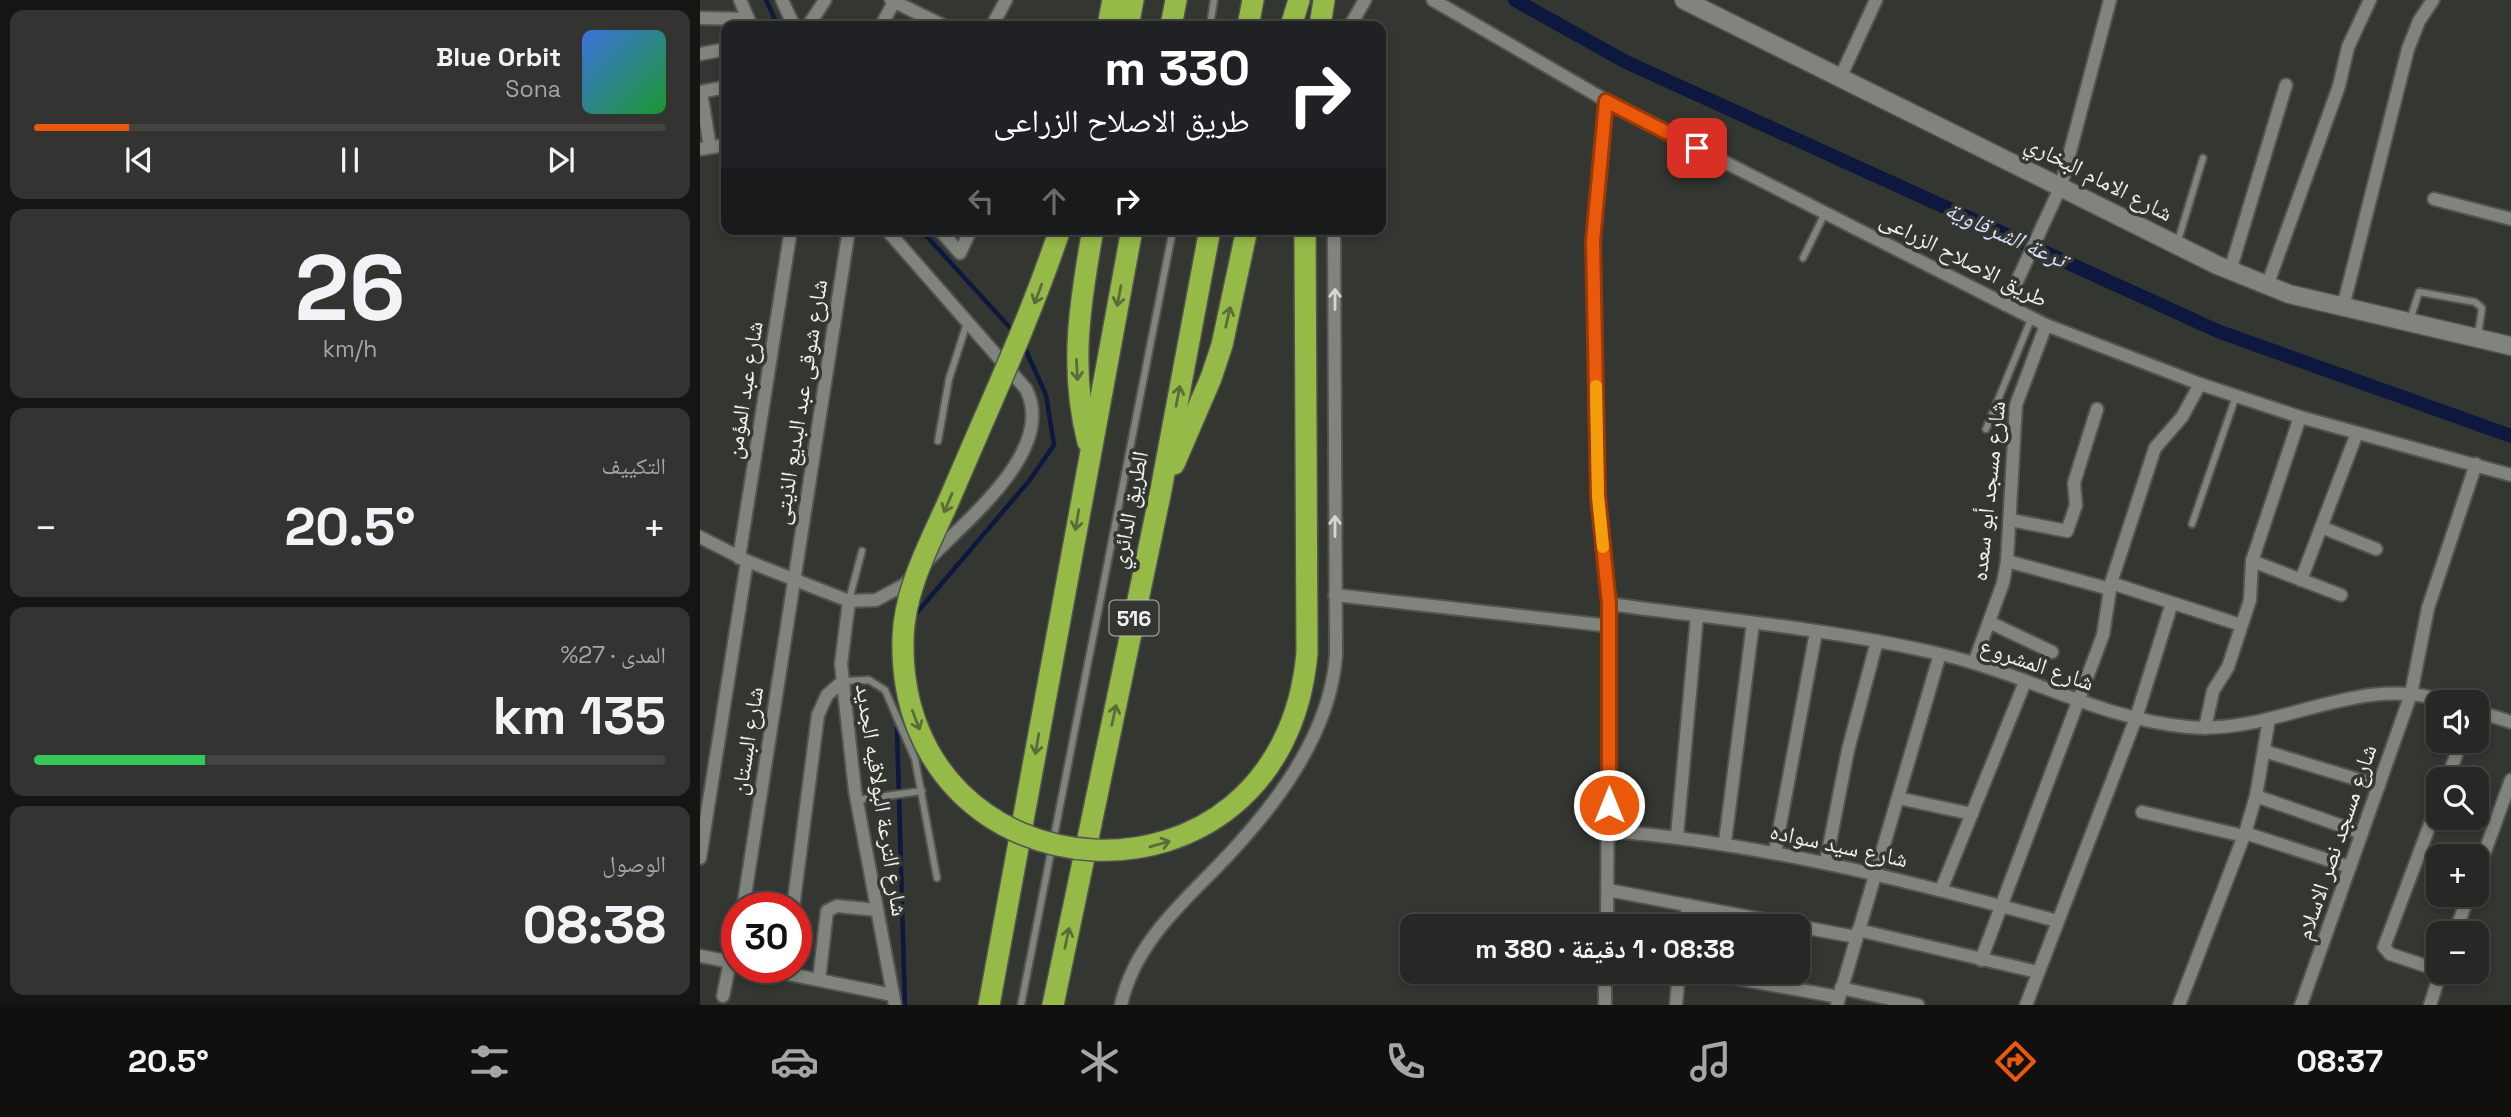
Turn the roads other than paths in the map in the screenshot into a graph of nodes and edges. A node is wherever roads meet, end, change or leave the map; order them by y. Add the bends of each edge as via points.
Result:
1 (740, 0) edge
2 (782, 0) edge
3 (825, 0) edge
4 (1006, 0) edge
5 (1113, 0) edge
6 (1133, 0) edge
7 (1176, 0) edge
8 (1214, 0) edge
9 (1253, 0) edge
10 (1299, 0) edge
11 (1324, 0) edge
12 (1365, 0) edge
13 (1433, 0) edge
14 (1684, 0) edge
15 (1876, 0) edge
16 (2110, 0) edge
17 (2370, 0) edge
18 (2433, 0) edge
19 (892, 1) edge
20 (918, 6) edge
21 (700, 18) edge
22 (730, 21) edge
23 (749, 21) edge
24 (791, 21) edge
25 (811, 21) edge
26 (883, 21) edge
27 (938, 21) edge
28 (995, 21) edge
29 (1109, 21) edge
30 (1129, 21) edge
31 (1172, 21) edge
32 (1211, 21) edge
33 (1249, 21) edge
34 (1293, 21) edge
35 (1321, 21) edge
36 (1353, 21) edge
37 (721, 50) edge
38 (700, 54) edge
39 (1841, 76) junction
40 (2286, 85) dead end
41 (721, 87) edge
42 (701, 92) edge
43 (1606, 101) junction
44 (705, 148) edge
45 (2203, 158) dead end
46 (2061, 186) junction
47 (2434, 199) dead end
48 (1825, 213) junction
49 (2511, 219) edge
50 (790, 235) edge
51 (848, 235) edge
52 (891, 235) edge
53 (944, 235) edge
54 (968, 235) edge
55 (1058, 235) edge
56 (1092, 235) edge
57 (1131, 235) edge
58 (1172, 235) edge
59 (1209, 235) edge
60 (1246, 235) edge
61 (1306, 235) edge
62 (1334, 235) edge
63 (2177, 246) junction
64 (1803, 258) dead end
65 (2230, 271) junction
66 (2267, 286) junction
67 (2007, 305) junction
68 (2343, 307) junction
69 (2032, 317) junction
70 (967, 321) junction
71 (2410, 322) junction
72 (2046, 325) junction
73 (2477, 338) junction
74 (2511, 346) edge
75 (2200, 384) junction
76 (2236, 396) junction
77 (2097, 409) dead end
78 (2300, 417) junction
79 (1986, 429) dead end
80 (2357, 433) junction
81 (939, 441) dead end
82 (1090, 448) junction
83 (2476, 464) junction
84 (2511, 475) edge
85 (1160, 495) junction
86 (2011, 520) junction
87 (2192, 524) dead end
88 (2321, 527) junction
89 (700, 537) edge
90 (2376, 549) dead end
91 (862, 551) dead end
92 (743, 559) junction
93 (2007, 561) junction
94 (2252, 561) junction
95 (2301, 580) junction
96 (793, 581) junction
97 (2110, 586) junction
98 (1335, 595) junction
99 (2341, 595) dead end
100 (849, 601) junction
101 (2172, 603) junction
102 (1609, 604) junction
103 (1697, 616) junction
104 (1989, 622) junction
105 (1753, 623) junction
106 (2241, 625) junction
107 (1610, 626) junction
108 (1816, 632) junction
109 (1877, 641) junction
110 (2052, 652) dead end
111 (1940, 654) junction
112 (1975, 663) junction
113 (843, 681) junction
114 (2025, 682) junction
115 (2411, 694) junction
116 (2426, 697) edge
117 (2079, 702) junction
118 (2489, 715) edge
119 (2136, 718) junction
120 (2269, 719) junction
121 (2511, 722) edge
122 (2205, 728) junction
123 (2264, 751) junction
124 (2511, 780) edge
125 (2379, 786) junction
126 (922, 791) junction
127 (2256, 796) junction
128 (1898, 798) junction
129 (857, 800) junction
130 (2142, 813) dead end
131 (1972, 814) junction
132 (2428, 830) edge
133 (1609, 831) junction
134 (2362, 833) junction
135 (2244, 835) junction
136 (1677, 836) junction
137 (1725, 842) junction
138 (2488, 844) edge
139 (1775, 852) junction
140 (700, 858) edge
141 (1826, 862) junction
142 (2350, 867) junction
143 (1875, 872) junction
144 (937, 878) dead end
145 (1608, 890) junction
146 (1941, 890) junction
147 (745, 892) edge
148 (795, 892) edge
149 (1688, 905) junction
150 (2002, 906) junction
151 (877, 910) junction
152 (1607, 914) edge
153 (1687, 914) edge
154 (1735, 914) edge
155 (2057, 921) junction
156 (1810, 928) edge
157 (1857, 934) junction
158 (700, 956) edge
159 (721, 958) edge
160 (1982, 960) junction
161 (2426, 966) edge
162 (2038, 972) junction
163 (812, 979) edge
164 (819, 980) junction
165 (727, 983) edge
166 (1605, 984) edge
167 (1678, 984) edge
168 (1767, 984) edge
169 (2436, 984) edge
170 (723, 996) dead end
171 (1839, 997) edge
172 (894, 1000) edge
173 (989, 1005) edge
174 (1021, 1005) edge
175 (1054, 1005) edge
176 (1121, 1005) edge
177 (1605, 1005) edge
178 (1676, 1005) edge
179 (1917, 1005) edge
180 (2026, 1005) edge
181 (2179, 1005) edge
182 (2301, 1005) edge
183 (2430, 1005) edge

1 - 23 street
2 - 24 street
3 - 25 street
4 - 28 street
5 - 29 highway
6 - 30 highway
7 - 31 highway
8 - 32 lane
9 - 33 highway
10 - 34 highway
11 - 35 highway
12 - 36 street
13 - 43 street, طريق الاصلاح الزراعى
14 - 39 street, شارع الامام البخاري
15 - 39 street
16 - 46 street
17 - 66 street via 2348,47 2339,86
18 - 68 street via 2408,49
19 - 20 street
19 - 26 street
20 - 27 street
21 - 22 street
37 - 38 street
39 - 46 street, شارع الامام البخاري
40 - 65 street
41 - 42 street
42 - 44 street
43 - 48 street, طريق الاصلاح الزراعى
43 - 102 street via 1593,241 1598,496
45 - 63 lane
46 - 63 street, شارع الامام البخاري
46 - 67 street
47 - 49 street
48 - 64 lane
48 - 67 street, طريق الاصلاح الزراعى
50 - 92 street, شارع عبد المؤمن
51 - 96 street, شارع شوقى عبد البديع الذيتى
52 - 70 street
53 - 54 street via 960,253
55 -> 61 highway, bridge via 1028,320 914,583 903,663 924,740 964,794 1018,833 1056,846 1096,852 1162,843 1222,814 1277,755 1299,706 1307,653
56 -> 82 highway via 1076,343 1078,386
57 -> 82 highway
58 - 174 lane
85 -> 59 highway, الطريق الدائري / 516
85 -> 60 highway via 1211,378
98 -> 62 street
63 - 65 street, شارع الامام البخاري
65 - 66 street, شارع الامام البخاري
66 - 68 street, شارع الامام البخاري
67 - 69 street, طريق الاصلاح الزراعى
68 - 71 street, شارع الامام البخاري
69 - 72 street, طريق الاصلاح الزراعى
69 - 79 lane
70 - 81 lane via 949,379
70 - 100 street via 1031,400 1029,441 1002,482 904,585 877,600
71 - 73 street, شارع الامام البخاري
71 - 73 lane via 2419,292 2476,302 2483,311
72 - 75 street, طريق الاصلاح الزراعى
72 - 86 street, شارع مسجد أبو سعده via 2016,405
73 - 74 street, شارع الامام البخاري
75 - 76 street, طريق الاصلاح الزراعى
75 - 97 street via 2182,417 2155,448
76 - 78 street, طريق الاصلاح الزراعى
76 - 87 lane
77 - 86 street via 2074,483 2076,505 2067,531
78 - 80 street, طريق الاصلاح الزراعى
78 - 94 street
80 - 83 street, طريق الاصلاح الزراعى
80 - 88 street
82 -> 173 highway
83 - 84 street, طريق الاصلاح الزراعى
83 - 115 street, شارع مسجد نصر الاسلام via 2428,608
175 -> 85 highway, الطريق الدائري / 516
86 - 93 street, شارع مسجد أبو سعده
88 - 90 street
88 - 95 street
89 - 92 street
91 - 100 lane, شارع الترعة البولاقيه الجديد
92 - 96 street
92 - 140 street, شارع عبد المؤمن
93 - 97 street
93 - 104 street, شارع مسجد أبو سعده
94 - 95 street
94 - 106 street via 2250,600
95 - 99 street
96 - 100 street
96 - 147 street, شارع البستان
97 - 101 street
97 - 117 street via 2103,635
98 - 107 street
98 - 176 street via 1334,676 1306,753 1251,828 1146,946 1126,984
100 - 113 street, شارع الترعة البولاقيه الجديد via 842,637
101 - 106 street
101 - 119 street
102 - 103 street, شارع المشروع
102 - 107 street
103 - 105 street, شارع المشروع
103 - 136 street
104 - 110 street
104 - 112 street, شارع مسجد أبو سعده
105 - 108 street, شارع المشروع
105 - 137 street
106 - 122 street via 2228,667 2213,691
107 - 133 street
108 - 109 street, شارع المشروع
108 - 139 street
109 - 111 street, شارع المشروع
109 - 141 street via 1848,750
111 - 112 street, شارع المشروع
111 - 128 street
112 - 114 street, شارع المشروع
113 - 126 lane via 869,680 885,690 915,759
113 - 129 street, شارع الترعة البولاقيه الجديد
113 - 148 street via 827,695 818,715
114 - 117 street, شارع المشروع
114 - 131 street
115 - 116 street, شارع المشروع
115 - 120 street, شارع المشروع via 2369,694
115 - 125 street, شارع مسجد نصر الاسلام
117 - 119 street, شارع المشروع
117 - 150 street
118 - 121 street
119 - 122 street, شارع المشروع
119 - 155 street
120 - 122 street, شارع المشروع via 2241,727
120 - 123 street
123 - 125 street
123 - 127 street
124 - 138 street
125 - 134 street, شارع مسجد نصر الاسلام
126 - 129 lane
126 - 144 lane
127 - 134 street
127 - 135 street
128 - 131 street
128 - 143 street
129 - 151 street, شارع الترعة البولاقيه الجديد
130 - 135 street
131 - 146 street
132 - 161 street via 2384,947 2390,954
133 - 136 street, شارع سيد سواده
133 - 145 street
134 - 142 street, شارع مسجد نصر الاسلام
135 - 142 street
135 - 181 street
136 - 137 street, شارع سيد سواده
137 - 139 street, شارع سيد سواده
139 - 141 street, شارع سيد سواده
141 - 143 street, شارع سيد سواده
142 - 182 street, شارع مسجد نصر الاسلام
143 - 146 street, شارع سيد سواده
143 - 157 street
145 - 149 street
145 - 152 street
146 - 150 street, شارع سيد سواده
149 - 153 street
149 - 154 street
150 - 155 street, شارع سيد سواده
150 - 160 street
151 - 164 street via 830,908
151 - 172 street, شارع الترعة البولاقيه الجديد
155 - 162 street
156 - 157 street
157 - 160 street
157 - 171 street
158 - 159 street
160 - 162 street
162 - 180 street
163 - 164 street
164 - 172 street
165 - 170 street
166 - 177 street
167 - 178 street
168 - 171 street
169 - 183 street
171 - 179 street

